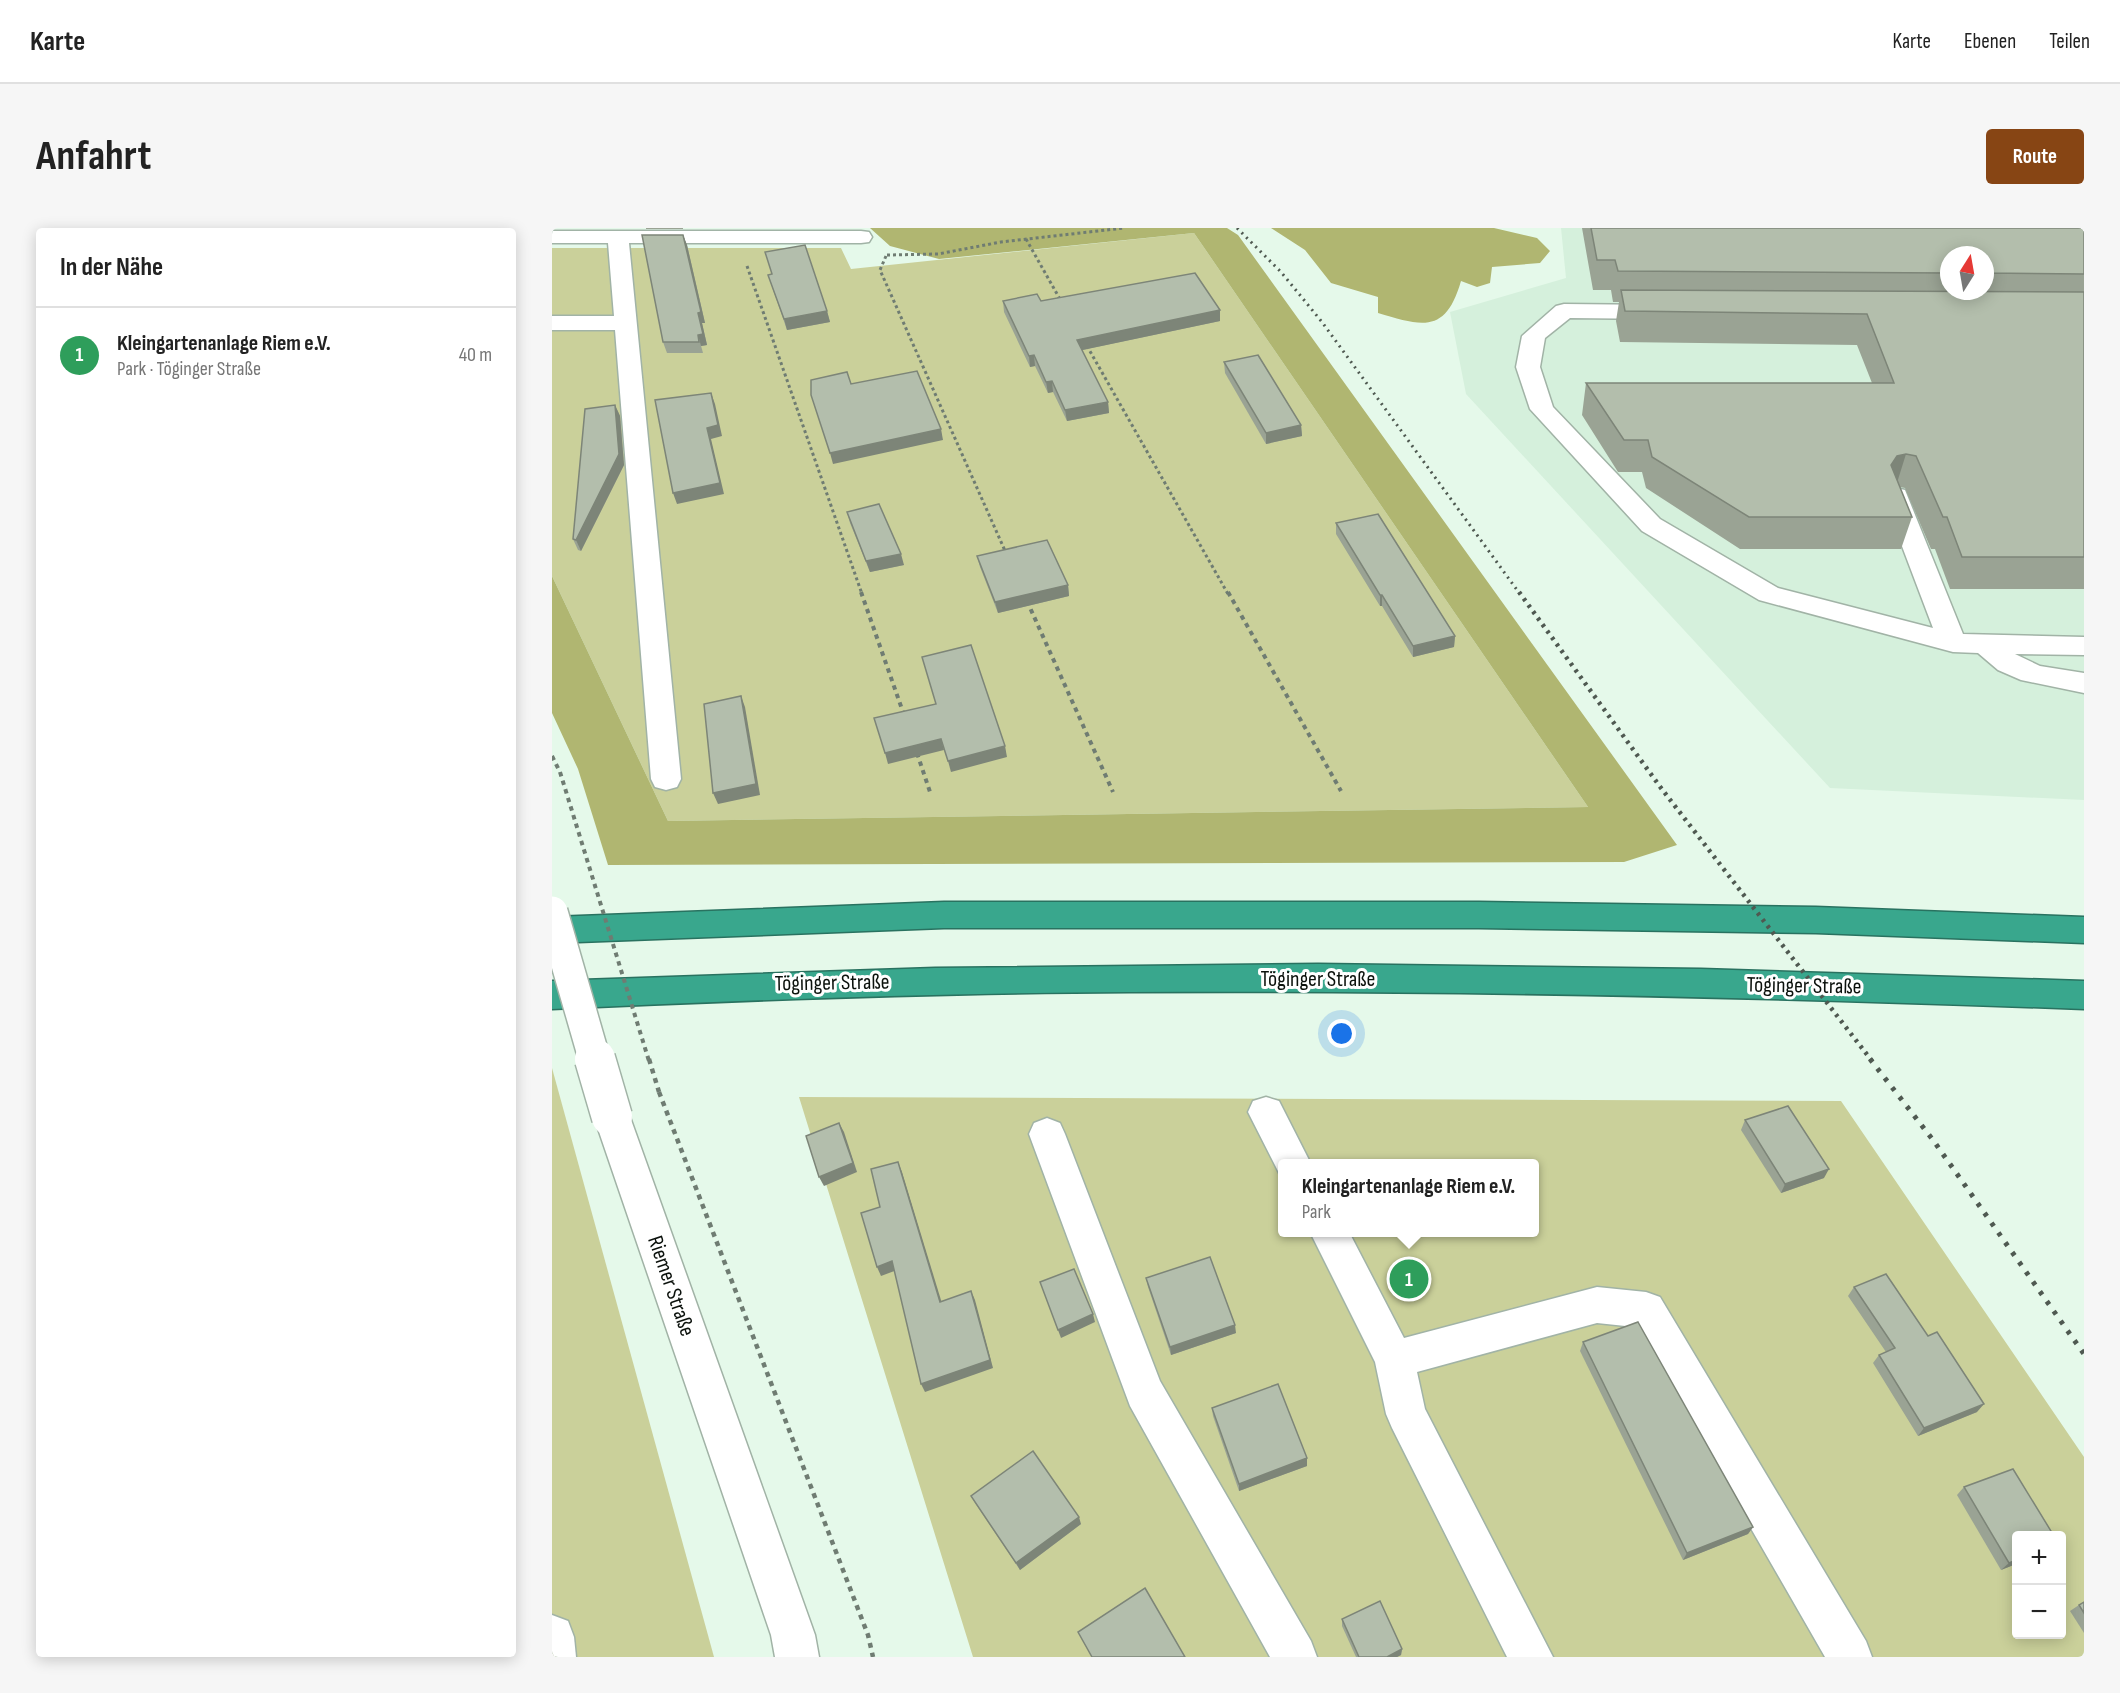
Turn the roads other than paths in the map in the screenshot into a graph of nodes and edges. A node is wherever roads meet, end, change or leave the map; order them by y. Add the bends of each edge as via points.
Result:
1 (552, 237) edge
2 (618, 237) junction
3 (861, 237) road end
4 (1682, 312) edge
5 (552, 323) edge
6 (626, 323) junction
7 (1896, 496) edge
8 (1953, 643) junction
9 (1986, 645) junction
10 (2084, 646) edge
11 (2084, 683) edge
12 (666, 778) dead end
13 (552, 912) edge
14 (552, 930) edge
15 (2084, 930) edge
16 (757, 985) junction
17 (552, 995) edge
18 (2084, 995) edge
19 (552, 1018) edge
20 (1266, 1112) dead end
21 (1047, 1134) dead end
22 (1290, 1159) edge
23 (1331, 1237) edge
24 (1394, 1359) junction
25 (552, 1637) edge
26 (554, 1657) edge
27 (797, 1657) edge
28 (1295, 1657) edge
29 (1532, 1657) edge
30 (1850, 1657) edge

1 - 2 street
2 - 3 street
2 - 6 street
4 - 8 street via 1564,311 1534,336 1528,367 1542,409 1651,525 1769,594
5 - 6 street
6 - 12 street
7 - 8 street
8 - 9 street
9 - 10 street
9 - 11 street via 2002,661 2036,676
13 - 27 street, Riemer Straße, bridge via 612,1117 793,1635
14 - 15 highway via 944,915 1479,915 1816,920
16 - 17 highway, Töginger Straße
16 - 18 highway, Töginger Straße via 1111,979 1467,980
16 - 19 highway
20 - 22 street
21 - 28 street via 1144,1392
23 - 24 street
24 - 29 street via 1406,1414
24 - 30 street via 1597,1305 1646,1310
25 - 26 street

